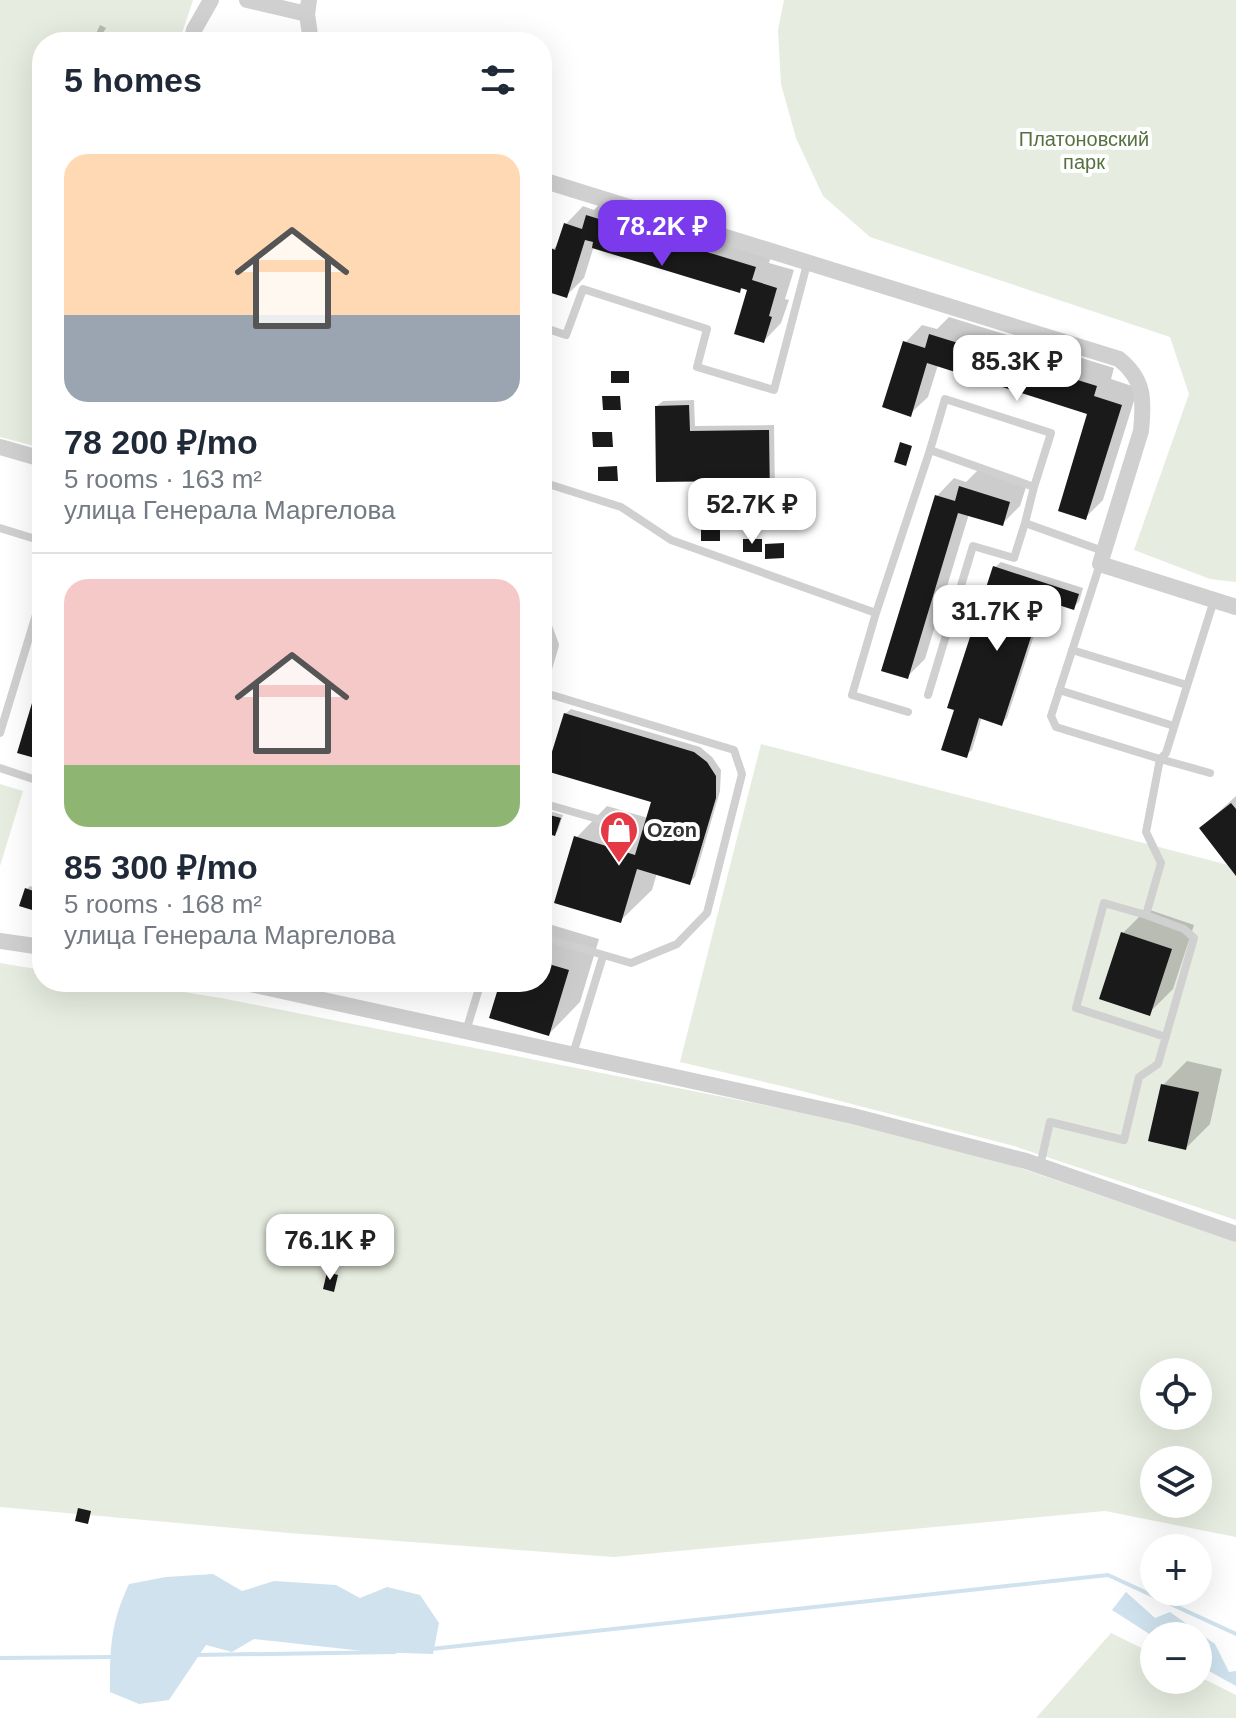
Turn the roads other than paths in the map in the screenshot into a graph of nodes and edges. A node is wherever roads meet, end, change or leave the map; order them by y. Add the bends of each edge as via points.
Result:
1 (211, 0) edge
2 (247, 0) edge
3 (308, 7) edge
4 (194, 32) edge
5 (310, 32) edge
6 (552, 183) edge
7 (807, 264) junction
8 (552, 330) edge
9 (0, 447) edge
10 (930, 450) junction
11 (32, 456) edge
12 (552, 485) edge
13 (1034, 487) junction
14 (1025, 523) junction
15 (0, 528) edge
16 (32, 538) edge
17 (1102, 558) junction
18 (1214, 600) junction
19 (1236, 607) edge
20 (876, 613) junction
21 (32, 628) edge
22 (1072, 650) junction
23 (1187, 685) junction
24 (1059, 690) junction
25 (552, 694) edge
26 (928, 695) dead end
27 (908, 712) dead end
28 (1174, 726) junction
29 (0, 733) edge
30 (1160, 759) junction
31 (0, 768) edge
32 (1210, 773) dead end
33 (32, 779) edge
34 (552, 806) edge
35 (622, 826) dead end
36 (1146, 915) junction
37 (552, 940) edge
38 (0, 941) edge
39 (32, 946) edge
40 (603, 956) junction
41 (287, 992) edge
42 (478, 992) edge
43 (466, 1031) junction
44 (1166, 1037) junction
45 (573, 1054) junction
46 (1040, 1166) junction
47 (1236, 1234) edge

1 - 4 street
2 - 3 street
3 - 5 street
6 - 7 street
7 - 8 lane via 774,390 697,367 707,329 583,289 566,335
7 - 17 street via 1119,359 1132,370 1141,386 1141,431
9 - 11 street
10 - 13 lane
10 - 13 lane via 945,399 1051,433
10 - 20 lane
12 - 20 lane via 621,507 671,540
13 - 14 lane
14 - 17 lane
14 - 26 lane via 1014,558 973,546
15 - 16 lane
17 - 18 street
17 - 22 lane
18 - 19 street
18 - 23 lane
20 - 27 lane via 852,695
21 - 29 lane
22 - 23 lane
22 - 24 lane
23 - 28 lane
24 - 28 lane
24 - 30 lane via 1051,716 1056,727
25 - 40 lane via 734,750 742,774 707,913 677,944 631,963
28 - 30 lane
30 - 32 lane
30 - 36 lane via 1146,832 1161,863
31 - 33 lane
34 - 35 lane
36 - 44 lane via 1194,938
36 - 44 lane via 1104,903 1076,1008
37 - 40 lane
38 - 39 street
40 - 45 lane
41 - 43 street
42 - 43 lane
43 - 45 street
44 - 46 lane via 1158,1064 1139,1077 1124,1140 1050,1122
45 - 46 street via 853,1116
46 - 47 street

